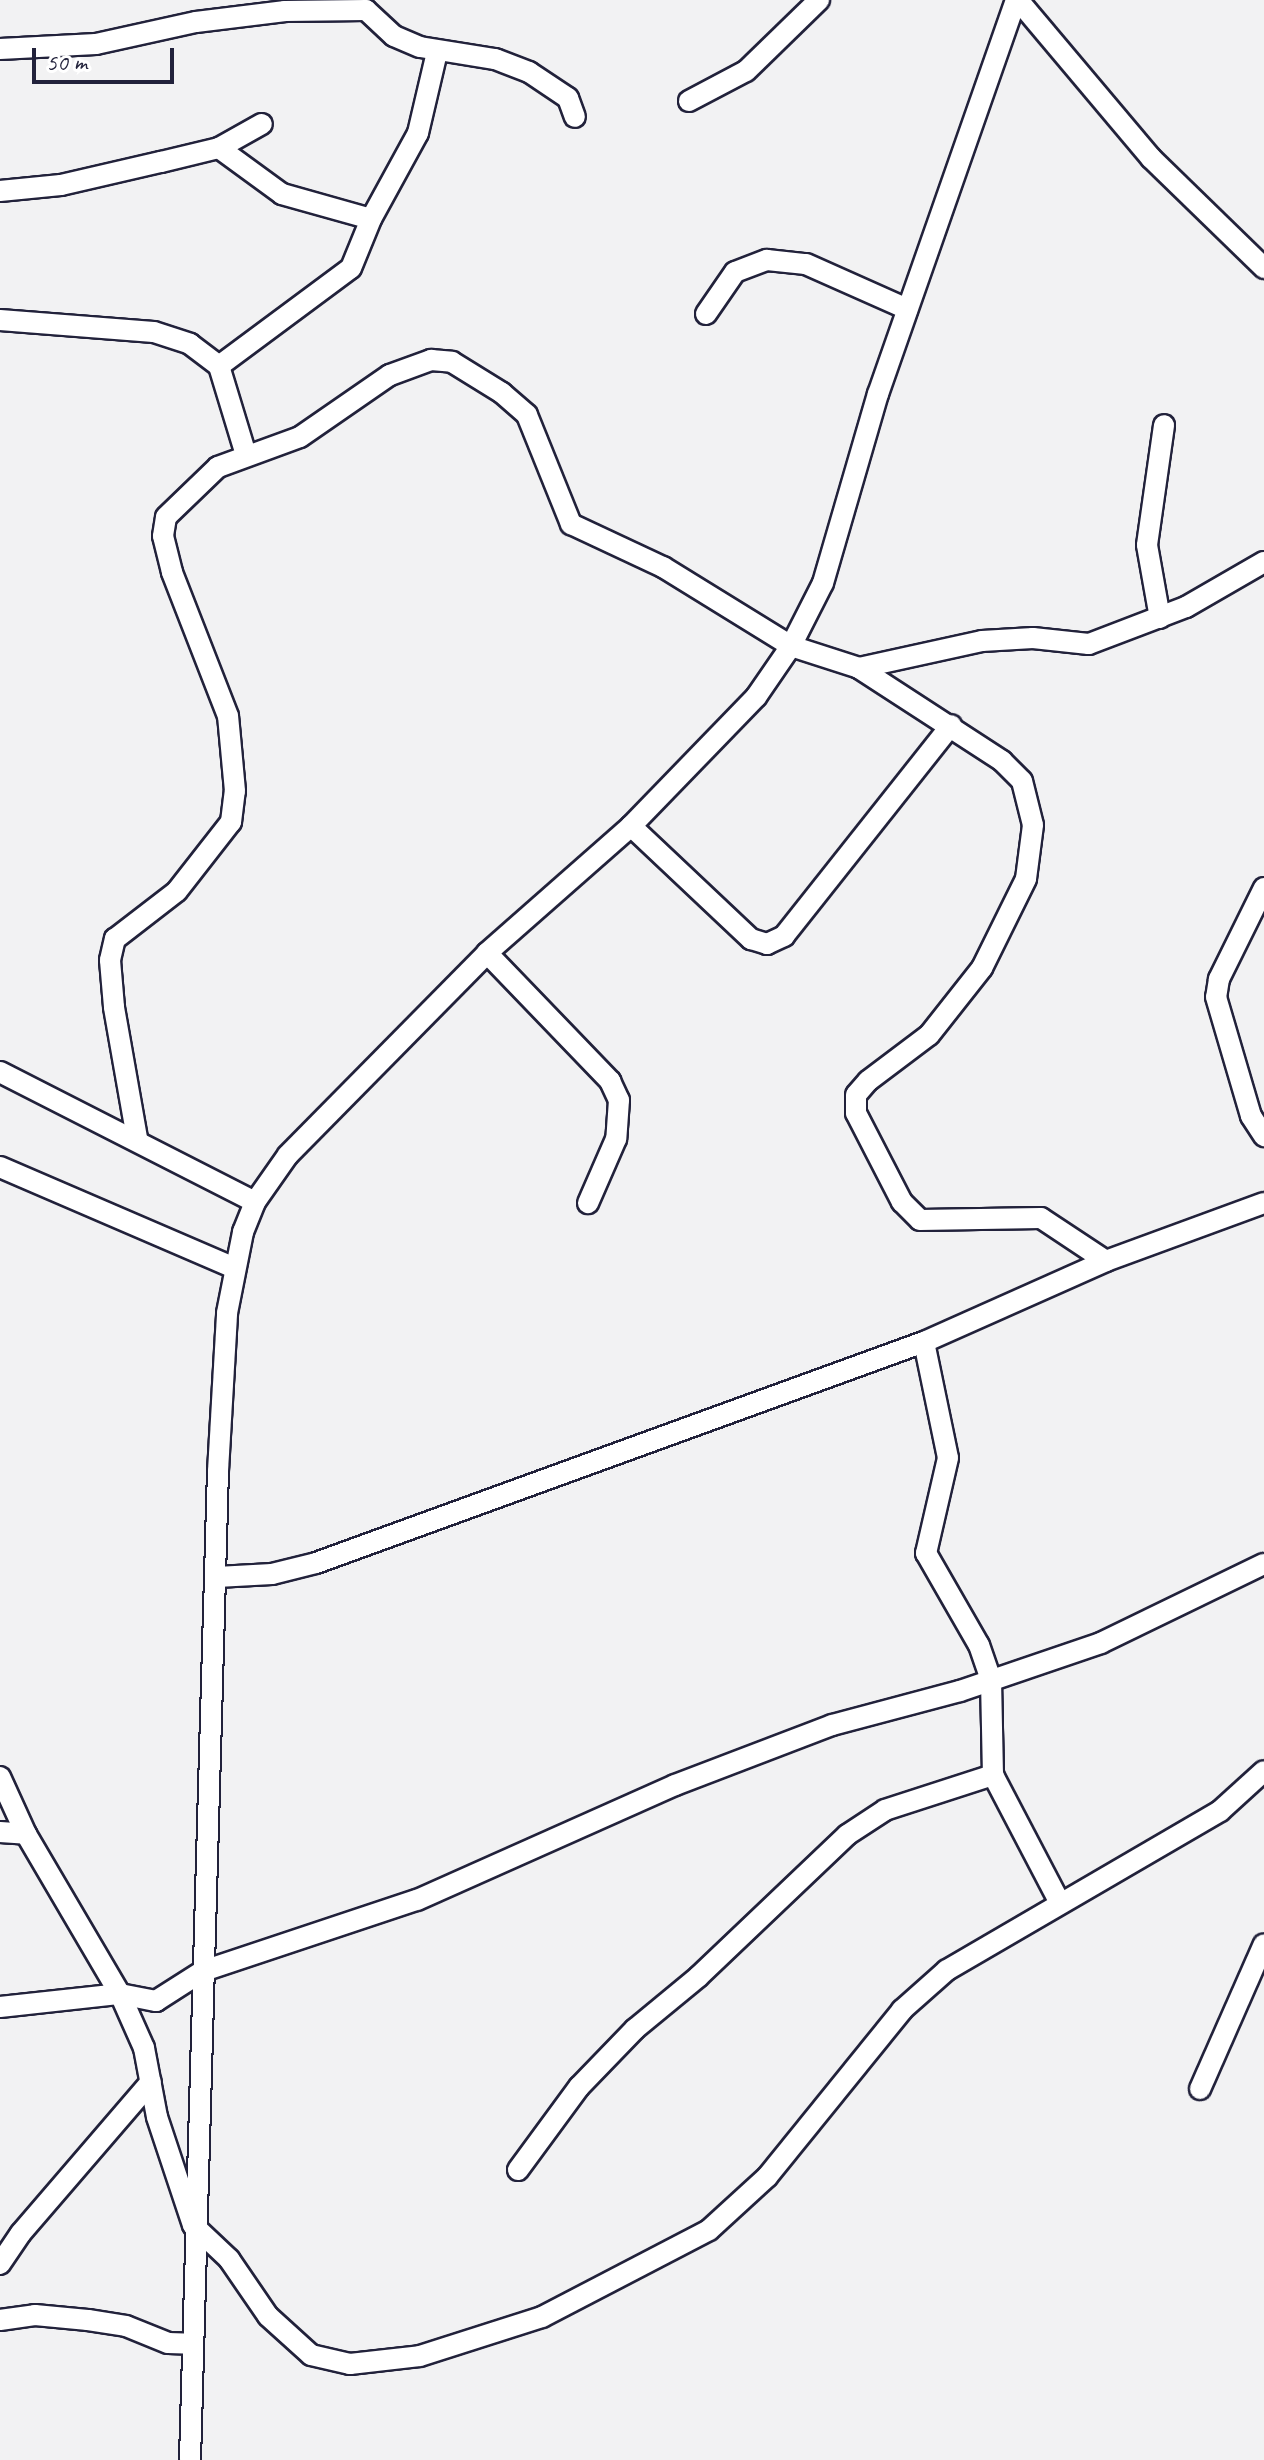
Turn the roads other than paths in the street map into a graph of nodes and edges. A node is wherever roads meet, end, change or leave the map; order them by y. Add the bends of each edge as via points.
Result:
1 (819, 0) edge
2 (1017, 0) edge
3 (372, 5) edge
4 (0, 49) edge
5 (437, 52) junction
6 (689, 101) dead end
7 (575, 117) dead end
8 (262, 124) dead end
9 (219, 148) junction
10 (0, 191) edge
11 (371, 219) junction
12 (1264, 268) edge
13 (907, 309) junction
14 (706, 314) dead end
15 (0, 320) edge
16 (219, 366) junction
17 (1164, 425) dead end
18 (246, 455) junction
19 (1264, 562) edge
20 (1160, 618) junction
21 (791, 646) junction
22 (859, 668) junction
23 (951, 725) junction
24 (631, 826) junction
25 (1264, 888) edge
26 (487, 953) junction
27 (0, 1072) edge
28 (1264, 1136) edge
29 (137, 1138) junction
30 (0, 1167) edge
31 (255, 1202) junction
32 (588, 1203) dead end
33 (1264, 1203) edge
34 (1106, 1261) junction
35 (235, 1268) junction
36 (924, 1342) junction
37 (1264, 1564) edge
38 (217, 1577) junction
39 (991, 1680) junction
40 (1264, 1771) edge
41 (993, 1775) junction
42 (0, 1777) edge
43 (0, 1832) edge
44 (26, 1834) junction
45 (1060, 1903) junction
46 (1264, 1944) edge
47 (203, 1971) junction
48 (120, 1994) junction
49 (0, 2007) edge
50 (151, 2082) junction
51 (1200, 2089) dead end
52 (518, 2170) dead end
53 (193, 2225) junction
54 (0, 2264) edge
55 (0, 2320) edge
56 (192, 2344) junction
57 (190, 2460) edge

1 - 6 street via 746,71
2 - 12 street via 1151,158
2 - 13 street
3 - 4 street via 196,22 96,44
3 - 5 street via 394,36
5 - 7 street via 495,59 529,72 568,98
5 - 11 street via 418,133
8 - 9 street
9 - 10 street via 61,185
9 - 11 street via 282,194
11 - 16 street via 351,268
13 - 14 street via 806,264 767,260 735,272
13 - 21 street via 823,583
15 - 16 street via 154,332 190,344
16 - 18 street
17 - 20 street via 1147,545
18 - 21 street via 300,437 410,365 452,362 527,415 571,524 663,567
18 - 29 street via 218,467 166,517 163,536 228,716 235,791 231,822 177,891 115,939 110,960 114,1007
19 - 20 street
20 - 22 street via 1089,644 1033,638 982,641
21 - 22 street
21 - 24 street via 756,697
22 - 23 street
23 - 24 street via 784,936 767,944 751,939
23 - 34 street via 1022,781 1033,825 1026,879 982,968 929,1035 868,1081 856,1095 856,1113 902,1202 920,1220 1041,1218
24 - 26 street
25 - 28 street via 1219,979 1216,997 1251,1116
26 - 31 street via 288,1155
26 - 32 street via 610,1081 619,1100 616,1139
27 - 29 street
29 - 31 street
30 - 35 street
31 - 35 street
33 - 34 street
34 - 36 street
35 - 38 street via 222,1393
36 - 38 street via 316,1563 272,1574
36 - 39 street via 948,1458 926,1553 979,1645
37 - 39 street via 1101,1643
38 - 47 street
39 - 41 street
39 - 47 street via 832,1725 675,1785 417,1900
40 - 45 street via 1220,1811
41 - 45 street
41 - 52 street via 885,1810 847,1835 698,1977 635,2029 579,2087
42 - 44 street
43 - 44 street
44 - 48 street
45 - 53 street via 947,1970 902,2010 767,2177 709,2230 542,2317 420,2356 350,2364 311,2355 268,2316 229,2259
46 - 51 street
47 - 48 street via 156,2001
47 - 53 street
48 - 49 street
48 - 50 street via 144,2048
50 - 53 street
50 - 54 street
53 - 56 street
55 - 56 street via 35,2315 88,2320 126,2326 168,2343
56 - 57 street

